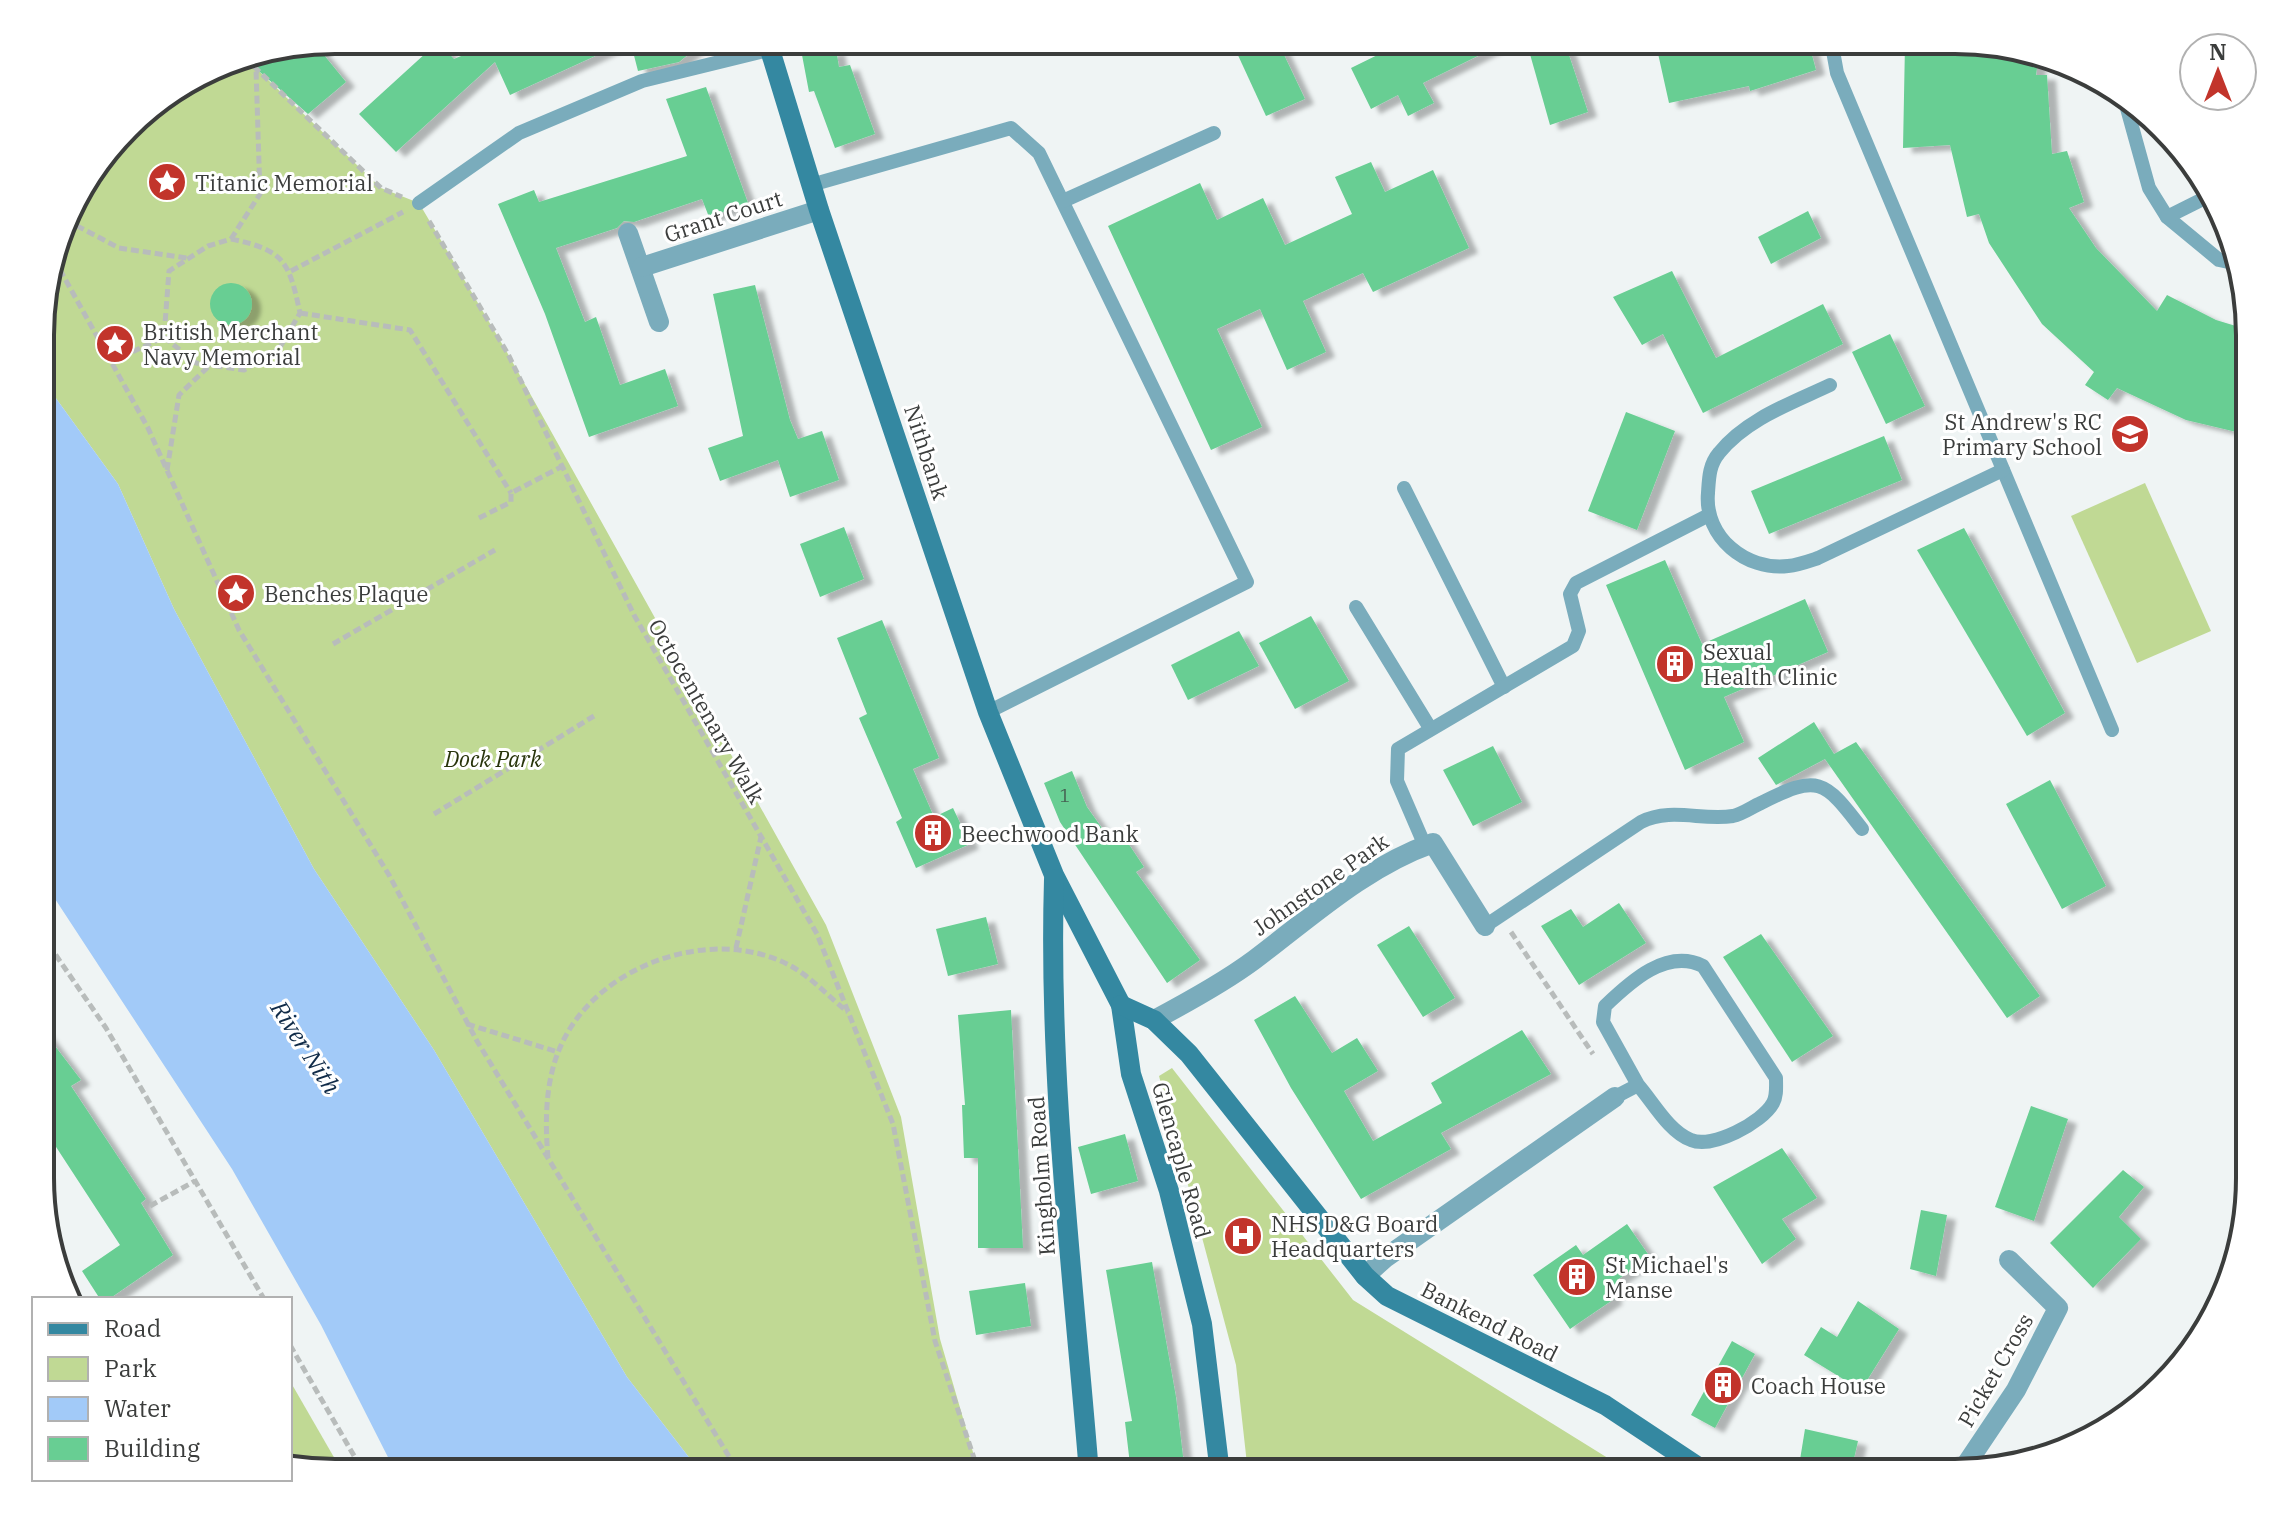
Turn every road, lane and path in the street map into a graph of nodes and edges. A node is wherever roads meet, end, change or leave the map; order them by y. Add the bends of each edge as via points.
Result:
1 (1834, 54) edge
2 (734, 55) edge
3 (771, 55) edge
4 (254, 66) edge
5 (256, 69) junction
6 (2130, 115) edge
7 (1214, 133) dead end
8 (811, 185) junction
9 (2201, 200) edge
10 (1063, 201) junction
11 (419, 203) junction
12 (819, 210) junction
13 (2167, 217) junction
14 (76, 225) edge
15 (628, 233) dead end
16 (231, 239) junction
17 (188, 258) junction
18 (2226, 261) edge
19 (642, 267) junction
20 (291, 271) junction
21 (61, 272) edge
22 (300, 313) junction
23 (659, 322) dead end
24 (164, 337) junction
25 (111, 362) junction
26 (209, 365) junction
27 (1830, 385) dead end
28 (561, 467) junction
29 (167, 470) junction
30 (2003, 470) junction
31 (1404, 488) dead end
32 (511, 493) junction
33 (1709, 515) junction
34 (479, 518) dead end
35 (495, 550) dead end
36 (1356, 607) dead end
37 (333, 644) dead end
38 (1504, 687) junction
39 (988, 712) junction
40 (594, 716) dead end
41 (1430, 728) junction
42 (2112, 730) dead end
43 (434, 814) dead end
44 (1862, 829) dead end
45 (761, 837) junction
46 (1425, 846) junction
47 (1054, 875) junction
48 (1485, 926) junction
49 (736, 948) junction
50 (54, 952) edge
51 (1121, 1005) junction
52 (848, 1013) junction
53 (1154, 1020) junction
54 (467, 1024) junction
55 (558, 1052) junction
56 (1638, 1085) junction
57 (1615, 1097) junction
58 (548, 1160) junction
59 (195, 1181) junction
60 (150, 1206) dead end
61 (2009, 1260) dead end
62 (1365, 1276) junction
63 (263, 1297) edge
64 (292, 1348) edge
65 (1218, 1458) edge
66 (1685, 1458) edge
67 (1970, 1458) edge
68 (356, 1459) edge
69 (730, 1459) edge
70 (974, 1459) edge
71 (1088, 1459) edge

1 - 30 lane
2 - 11 lane via 642,81 519,133
3 - 8 main road, Nithbank
4 - 5 path
5 - 11 path via 381,188
5 - 16 path via 260,194
6 - 13 lane via 2149,188
7 - 10 lane
8 - 10 lane via 1011,128 1039,153
8 - 12 main road, Nithbank
9 - 13 lane
10 - 39 lane via 1247,582
11 - 20 path
11 - 28 path, Octocentenary Walk via 508,354
12 - 19 street, Grant Court
12 - 39 main road, Nithbank
13 - 18 lane
14 - 17 path via 119,248
15 - 19 street, Grant Court
16 - 17 path
16 - 20 path via 265,246
17 - 24 path via 169,271
19 - 23 street, Grant Court
20 - 22 path
21 - 25 path
22 - 26 path via 279,349 244,370
22 - 32 path via 410,330
24 - 25 path
24 - 26 path via 196,363
25 - 29 path
26 - 29 path via 179,395
27 - 33 lane via 1741,431 1719,453 1710,468
28 - 32 path
28 - 45 path, Octocentenary Walk via 634,615
29 - 54 path via 239,630 389,875
30 - 33 lane via 1818,558 1790,566 1765,564 1732,550 1711,526
30 - 42 lane
31 - 38 lane
32 - 34 path via 511,502
33 - 38 lane via 1576,583 1570,594 1579,631 1573,646
35 - 37 path
36 - 41 lane
38 - 41 lane
39 - 47 main road, Nithbank
40 - 43 path
41 - 46 lane via 1404,743 1396,759 1397,781
44 - 48 lane via 1836,795 1813,784 1790,788 1737,815 1661,815 1641,822
45 - 49 path
45 - 52 path, Octocentenary Walk via 817,934
46 - 48 street, Johnstone Park via 1433,843
46 - 53 street, Johnstone Park via 1408,851 1330,900 1251,962
47 - 51 main road, Glencaple Road
47 - 71 main road, Kingholm Road via 1051,973
48 - 57 path via 1507,926 1609,1078
49 - 52 path via 791,966
49 - 55 path via 664,956 610,985 570,1028
50 - 59 path via 106,1028
51 - 53 main road, Bankend Road
51 - 65 main road, Glencaple Road via 1131,1074 1169,1191 1202,1324
52 - 70 path, Octocentenary Walk via 893,1124 935,1341
53 - 62 main road, Bankend Road via 1189,1054
54 - 55 path
54 - 58 path
55 - 58 path via 545,1115
56 - 56 lane via 1603,1022 1605,1006 1664,962 1678,958 1703,966 1776,1078 1769,1109 1708,1144 1680,1134
56 - 57 lane
57 - 62 street
58 - 69 path
59 - 60 path
59 - 63 path
61 - 67 street, Picket Cross via 2058,1308 2016,1390
62 - 66 main road, Bankend Road via 1387,1296 1605,1405
64 - 68 path

